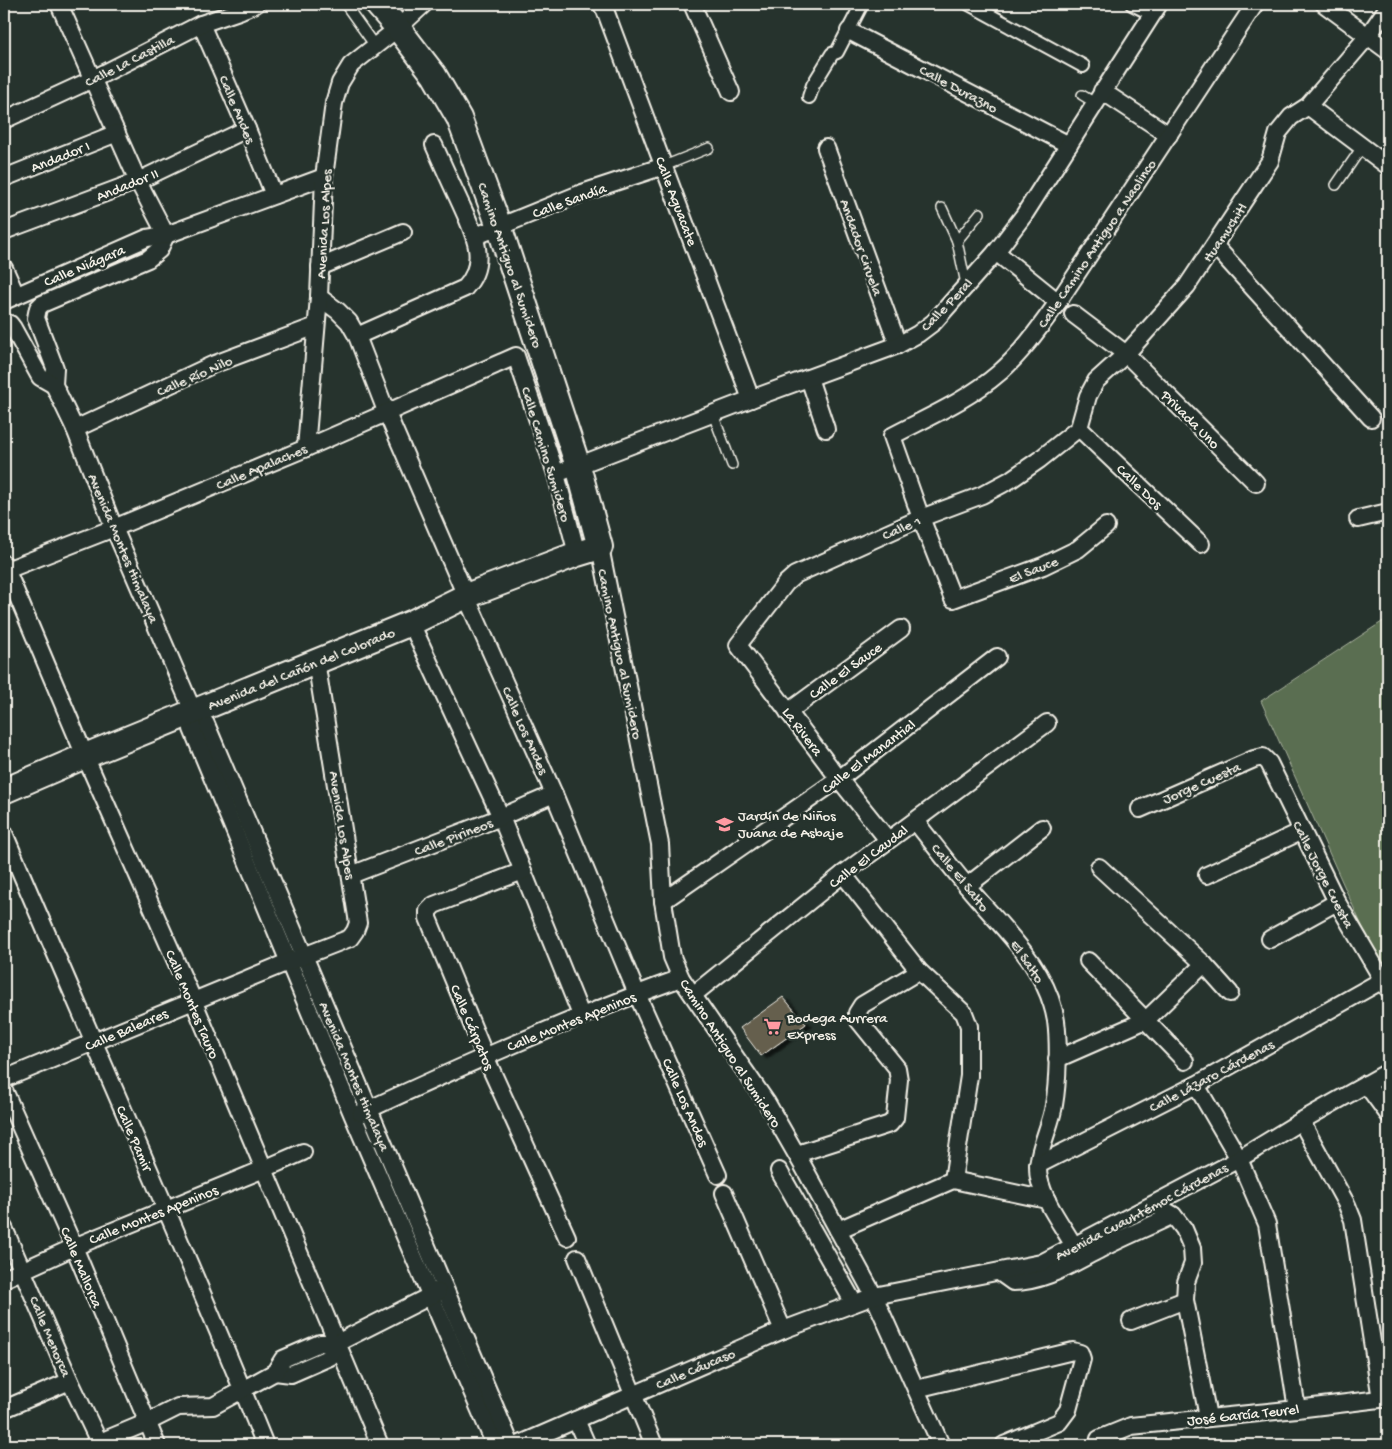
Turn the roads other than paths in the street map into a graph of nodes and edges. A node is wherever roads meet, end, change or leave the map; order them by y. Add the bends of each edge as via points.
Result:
1 (59, 4) edge
2 (256, 4) edge
3 (345, 4) edge
4 (377, 4) edge
5 (424, 4) edge
6 (601, 4) edge
7 (692, 4) edge
8 (862, 4) edge
9 (969, 4) edge
10 (1132, 4) edge
11 (1255, 4) edge
12 (1324, 4) edge
13 (1388, 7) edge
14 (1156, 9) edge
15 (201, 24) junction
16 (398, 28) junction
17 (849, 31) junction
18 (1368, 36) junction
19 (375, 46) junction
20 (1388, 51) edge
21 (1083, 66) dead end
22 (93, 79) junction
23 (731, 92) dead end
24 (809, 97) dead end
25 (1093, 97) junction
26 (1308, 106) junction
27 (4, 120) edge
28 (247, 129) junction
29 (117, 133) junction
30 (1169, 135) junction
31 (434, 145) dead end
32 (1069, 145) junction
33 (1362, 147) junction
34 (709, 148) dead end
35 (826, 148) dead end
36 (664, 166) junction
37 (1388, 166) edge
38 (324, 177) junction
39 (4, 178) edge
40 (138, 181) junction
41 (1336, 185) dead end
42 (274, 195) junction
43 (942, 208) dead end
44 (980, 213) dead end
45 (499, 226) junction
46 (4, 231) edge
47 (403, 232) dead end
48 (166, 235) junction
49 (476, 236) junction
50 (957, 241) junction
51 (1216, 246) junction
52 (996, 252) junction
53 (320, 267) junction
54 (4, 268) edge
55 (966, 284) junction
56 (319, 297) junction
57 (10, 298) edge
58 (1058, 302) junction
59 (1073, 314) dead end
60 (36, 318) joint
61 (8, 325) edge
62 (316, 326) junction
63 (357, 336) junction
64 (898, 345) junction
65 (1126, 354) junction
66 (516, 356) joint
67 (809, 378) junction
68 (54, 385) junction
69 (751, 398) junction
70 (386, 411) junction
71 (713, 414) junction
72 (1371, 418) dead end
73 (1079, 428) junction
74 (75, 429) junction
75 (826, 429) dead end
76 (306, 448) junction
77 (732, 465) dead end
78 (578, 466) junction
79 (556, 474) junction
80 (1256, 483) dead end
81 (1388, 512) edge
82 (921, 518) junction
83 (1358, 519) dead end
84 (1106, 526) dead end
85 (114, 528) junction
86 (1201, 544) dead end
87 (600, 547) junction
88 (577, 554) junction
89 (5, 568) edge
90 (466, 596) junction
91 (412, 623) junction
92 (901, 629) dead end
93 (738, 645) joint
94 (997, 657) dead end
95 (316, 661) junction
96 (194, 711) junction
97 (788, 712) junction
98 (1047, 723) dead end
99 (85, 756) junction
100 (1263, 758) joint
101 (839, 779) junction
102 (4, 791) edge
103 (554, 794) junction
104 (1140, 809) dead end
105 (502, 817) junction
106 (915, 821) junction
107 (1042, 828) dead end
108 (1302, 831) junction
109 (4, 832) edge
110 (888, 840) junction
111 (1098, 867) dead end
112 (523, 870) junction
113 (843, 874) junction
114 (351, 875) junction
115 (1207, 875) dead end
116 (967, 886) junction
117 (663, 901) junction
118 (1337, 902) junction
119 (1007, 932) joint
120 (1270, 939) dead end
121 (295, 958) junction
122 (1088, 960) dead end
123 (1204, 964) junction
124 (919, 971) junction
125 (681, 978) junction
126 (1386, 982) edge
127 (1230, 993) dead end
128 (637, 994) junction
129 (693, 995) junction
130 (192, 1000) junction
131 (581, 1015) junction
132 (1146, 1020) junction
133 (93, 1043) junction
134 (485, 1056) junction
135 (1057, 1059) junction
136 (1184, 1061) dead end
137 (1388, 1072) edge
138 (4, 1079) edge
139 (1366, 1084) junction
140 (1196, 1085) junction
141 (4, 1090) edge
142 (370, 1108) junction
143 (1388, 1114) edge
144 (353, 1116) junction
145 (1301, 1121) junction
146 (303, 1152) dead end
147 (797, 1154) junction
148 (1239, 1159) junction
149 (1038, 1165) junction
150 (264, 1169) junction
151 (779, 1171) dead end
152 (718, 1175) dead end
153 (953, 1180) junction
154 (724, 1193) dead end
155 (1047, 1200) junction
156 (1154, 1204) junction
157 (166, 1208) junction
158 (1173, 1215) junction
159 (4, 1228) edge
160 (838, 1230) junction
161 (567, 1237) dead end
162 (1074, 1246) junction
163 (74, 1247) junction
164 (577, 1258) dead end
165 (22, 1270) junction
166 (999, 1272) junction
167 (4, 1279) edge
168 (445, 1288) junction
169 (430, 1296) junction
170 (874, 1296) junction
171 (1185, 1300) junction
172 (854, 1303) junction
173 (455, 1310) junction
174 (439, 1317) junction
175 (1131, 1321) dead end
176 (783, 1330) junction
177 (337, 1343) junction
178 (70, 1381) junction
179 (916, 1389) junction
180 (243, 1390) junction
181 (633, 1395) junction
182 (1384, 1398) edge
183 (4, 1409) edge
184 (1297, 1409) junction
185 (1208, 1417) junction
186 (576, 1420) junction
187 (148, 1422) junction
188 (1099, 1439) dead end
189 (96, 1444) edge
190 (157, 1445) edge
191 (265, 1445) edge
192 (380, 1445) edge
193 (495, 1445) edge
194 (511, 1445) edge
195 (518, 1445) edge
196 (587, 1445) edge
197 (654, 1445) edge
198 (941, 1445) edge
199 (1004, 1445) edge

1 - 22 street
2 - 15 street, Calle La Castilla
3 - 19 lane
4 - 16 main road, Camino Antiguo al Sumidero
5 - 16 street, Avenida Los Alpes
6 - 36 street, Calle Aguacate
7 - 23 street
8 - 17 street
9 - 21 street
10 - 14 street
11 - 30 street, Calle Camino Antiguo a Naolinco
12 - 18 street
13 - 18 street, Huamuchitl
14 - 25 street, Calle Peral
15 - 22 street, Calle La Castilla
15 - 28 street, Calle Andes
16 - 19 street, Avenida Los Alpes
16 - 45 main road, Camino Antiguo al Sumidero via 434,75 459,118
17 - 24 street via 818,77
17 - 32 street, Calle Durazno
18 - 20 street
18 - 26 street, Huamuchitl
19 - 38 street, Avenida Los Alpes via 351,65 340,83 334,103
22 - 27 street, Calle La Castilla
22 - 29 street
25 - 30 street
25 - 32 street, Calle Peral
26 - 33 street
26 - 51 street, Huamuchitl via 1291,117 1278,133 1270,161
28 - 40 street, Andador II
28 - 42 street, Calle Andes
29 - 39 street, Andador I
29 - 40 street
30 - 58 street, Calle Camino Antiguo a Naolinco
31 - 49 street
32 - 52 street, Calle Peral
33 - 37 street
33 - 41 lane
34 - 36 lane
35 - 64 street, Andador Ciruela
36 - 45 street, Calle Sandía via 582,193
36 - 69 street, Calle Aguacate
38 - 42 street, Calle Niágara
38 - 53 street, Avenida Los Alpes
40 - 46 street, Andador II
40 - 48 street
42 - 48 street, Calle Niágara
43 - 50 lane
44 - 50 lane
45 - 49 street, Calle Sandía
45 - 78 main road, Camino Antiguo al Sumidero
47 - 53 street
48 - 57 street, Calle Niágara via 147,238
48 - 60 street, Calle Niágara via 159,250 148,259 42,304
49 - 63 street via 478,259 472,280 465,288
50 - 55 lane
51 - 65 street, Huamuchitl via 1188,286
51 - 72 street
52 - 55 street, Calle Peral
52 - 58 street
53 - 56 street, Avenida Los Alpes
54 - 57 street
55 - 64 street, Calle Peral via 934,322
56 - 62 street, Avenida Los Alpes
56 - 63 street, Calle Los Andes via 344,316
58 - 82 street, Calle Camino Antiguo a Naolinco via 1023,349 998,373 974,392 892,436
59 - 65 street, Privada Uno
60 - 68 street, Avenida Montes Himalaya via 55,368
61 - 68 street, Avenida Montes Himalaya via 40,377
62 - 74 street, Calle Río Nilo via 212,366
62 - 76 street, Avenida Los Alpes
63 - 70 street, Calle Los Andes
64 - 67 street, Calle Peral
65 - 73 street, Huamuchitl via 1096,381
65 - 80 street, Privada Uno
66 - 70 street, Calle Apalaches
66 - 79 street, Calle Camino Sumidero
67 - 69 street, Calle Peral
67 - 75 street
68 - 74 street, Avenida Montes Himalaya
69 - 71 street, Calle Peral
70 - 76 street, Calle Apalaches
70 - 90 street, Calle Los Andes
71 - 77 lane
71 - 78 street, Calle Peral
73 - 82 street, Calle 1 via 1010,480 982,495
73 - 86 street, Calle Dos
74 - 85 street, Avenida Montes Himalaya
76 - 85 street, Calle Apalaches
78 - 79 street, Calle Peral
78 - 87 main road, Camino Antiguo al Sumidero
79 - 88 street, Calle Camino Sumidero
81 - 83 street
82 - 84 street, El Sauce via 953,599 1069,554
82 - 93 street, Calle 1 via 795,574
85 - 89 street, Calle Apalaches
85 - 96 street, Avenida Montes Himalaya
87 - 88 main road, Avenida del Cañón del Colorado
87 - 117 street, Camino Antiguo al Sumidero via 660,844
88 - 90 main road, Avenida del Cañón del Colorado
89 - 99 street, Calle Montes Tauro
90 - 91 main road, Avenida del Cañón del Colorado
90 - 103 street, Calle Los Andes
91 - 95 main road, Avenida del Cañón del Colorado
91 - 105 street
92 - 97 street, Calle El Sauce
93 - 97 street, La Rivera
94 - 101 street, Calle El Manantial
95 - 96 main road, Avenida del Cañón del Colorado
95 - 114 street, Avenida Los Alpes
96 - 99 main road, Avenida del Cañón del Colorado
96 - 121 street, Avenida Montes Himalaya via 192,729
97 - 101 street, La Rivera
98 - 106 street, Calle El Caudal
99 - 102 main road, Avenida del Cañón del Colorado
99 - 130 street, Calle Montes Tauro
100 - 104 street, Jorge Cuesta via 1254,759
100 - 108 street, Calle Jorge Cuesta via 1269,763
101 - 110 street, La Rivera
101 - 117 street, Calle El Manantial
103 - 105 street, Calle Pirineos
103 - 128 street, Calle Los Andes
105 - 112 street
105 - 114 street, Calle Pirineos
106 - 110 street, Calle El Caudal
106 - 116 street, Calle El Salto
107 - 116 street
108 - 115 street
108 - 118 street, Calle Jorge Cuesta
109 - 133 street, Calle Pamir
110 - 113 street, Calle El Caudal
111 - 123 street
112 - 131 street
112 - 134 street, Calle Cárpatos via 434,905 428,911 428,918
113 - 124 street
113 - 129 street, Calle El Caudal
114 - 121 street, Avenida Los Alpes via 358,923 355,931 350,938
116 - 119 street, Calle El Salto
117 - 125 street, Camino Antiguo al Sumidero via 672,957
118 - 120 street
118 - 126 street, Calle Jorge Cuesta
119 - 135 street, El Salto via 1031,961 1048,991 1056,1021
121 - 130 street, Calle Baleares
121 - 142 street, Avenida Montes Himalaya
121 - 144 street, Avenida Montes Himalaya
122 - 132 street
123 - 127 street
123 - 132 street
124 - 147 street via 862,1005 858,1013 859,1021 897,1068 899,1080 894,1118 890,1124
124 - 153 street via 964,1013 969,1026 969,1076
125 - 128 street, Calle Montes Apeninos
125 - 129 street, Camino Antiguo al Sumidero
126 - 140 street, Calle Lázaro Cárdenas
128 - 131 street, Calle Montes Apeninos
128 - 152 street, Calle Los Andes
129 - 147 street, Camino Antiguo al Sumidero via 767,1103
130 - 133 street, Calle Baleares
130 - 150 street, Calle Montes Tauro
131 - 134 street, Calle Montes Apeninos
132 - 135 street
132 - 136 street
133 - 138 street, Calle Baleares
133 - 157 street, Calle Pamir
134 - 142 street, Calle Montes Apeninos
134 - 161 street, Calle Cárpatos
135 - 149 street, El Salto via 1054,1105
137 - 139 street, Avenida Cuauhtémoc Cárdenas
139 - 143 street
139 - 145 street, Avenida Cuauhtémoc Cárdenas
140 - 148 street
140 - 149 street, Calle Lázaro Cárdenas
141 - 163 street, Calle Mallorca
142 - 144 street, Calle Montes Apeninos
142 - 168 street, Avenida Montes Himalaya
144 - 169 street, Avenida Montes Himalaya
145 - 148 street, Avenida Cuauhtémoc Cárdenas
145 - 182 street via 1353,1220
146 - 150 street, Calle Montes Apeninos
147 - 160 street, Camino Antiguo al Sumidero
148 - 156 street, Avenida Cuauhtémoc Cárdenas
148 - 184 street via 1267,1224
149 - 155 street
150 - 157 street, Calle Montes Apeninos
150 - 177 street, Calle Montes Tauro
151 - 172 street
153 - 155 street
153 - 160 street
154 - 176 street
155 - 162 street
156 - 158 street
156 - 162 street, Avenida Cuauhtémoc Cárdenas
157 - 163 street, Calle Montes Apeninos
157 - 180 street, Calle Pamir
158 - 166 street via 1042,1278 1012,1282
158 - 171 street via 1184,1229 1192,1248 1193,1263 1186,1282
159 - 165 street, Calle Menorca
160 - 170 street, Camino Antiguo al Sumidero
162 - 166 street, Avenida Cuauhtémoc Cárdenas via 1040,1263
163 - 165 street, Calle Montes Apeninos
163 - 187 street, Calle Mallorca
164 - 181 street
165 - 167 street, Calle Montes Apeninos
165 - 178 street, Calle Menorca
166 - 170 street, Avenida Cuauhtémoc Cárdenas
168 - 169 street
168 - 173 street, Avenida Montes Himalaya
169 - 174 street, Avenida Montes Himalaya
169 - 177 street
170 - 172 street, Calle Cáucaso
170 - 179 street, Camino Antiguo al Sumidero
171 - 175 street
171 - 185 street
172 - 176 street, Calle Cáucaso
173 - 174 street
173 - 194 street, Avenida Montes Himalaya
174 - 193 street, Avenida Montes Himalaya
176 - 181 street, Calle Cáucaso
177 - 180 street via 320,1343 283,1360 275,1372
177 - 192 street, Calle Montes Tauro
178 - 183 street
178 - 189 street, Calle Menorca
179 - 198 street, Camino Antiguo al Sumidero
179 - 199 street via 1080,1352 1082,1359 1068,1410 1059,1422
180 - 187 street via 213,1406 178,1407
180 - 191 street, Calle Pamir
181 - 186 street, Calle Cáucaso
181 - 197 street
182 - 184 street, José García Teurel
184 - 185 street, José García Teurel
185 - 188 street, José García Teurel via 1131,1426
186 - 195 street, Calle Cáucaso
186 - 196 street
187 - 189 street
187 - 190 street, Calle Mallorca

